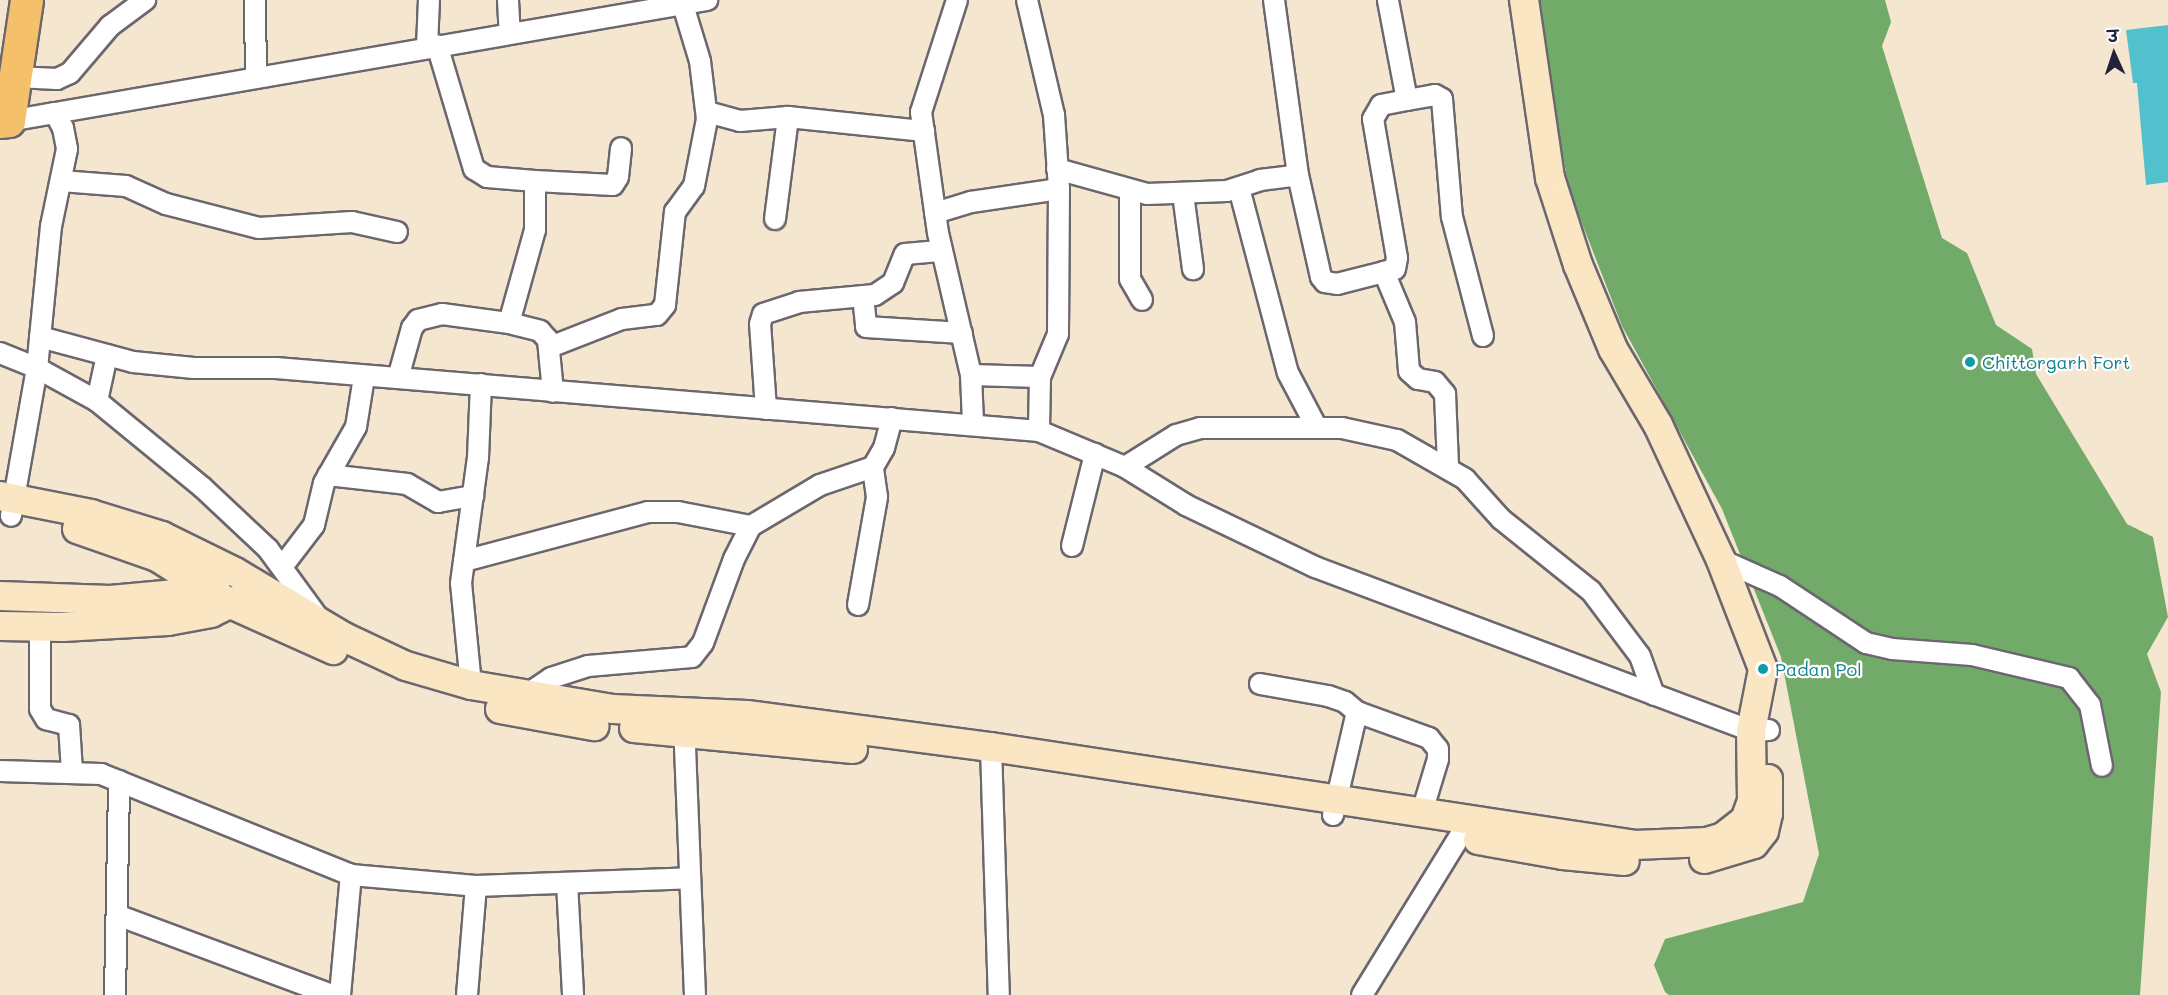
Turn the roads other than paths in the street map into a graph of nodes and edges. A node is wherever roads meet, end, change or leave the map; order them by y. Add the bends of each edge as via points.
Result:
1 (27, 0) edge
2 (145, 0) edge
3 (255, 0) edge
4 (429, 0) edge
5 (508, 0) edge
6 (957, 0) edge
7 (1027, 0) edge
8 (1274, 0) edge
9 (1388, 0) edge
10 (1524, 0) edge
11 (697, 2) edge
12 (510, 33) junction
13 (432, 46) junction
14 (12, 62) edge
15 (65, 75) junction
16 (256, 78) junction
17 (1407, 100) junction
18 (707, 112) junction
19 (61, 113) junction
20 (788, 117) junction
21 (4, 122) edge
22 (924, 131) junction
23 (621, 148) dead end
24 (1298, 175) junction
25 (1058, 179) junction
26 (535, 181) junction
27 (61, 182) junction
28 (1239, 188) junction
29 (1130, 192) junction
30 (1183, 194) junction
31 (935, 213) junction
32 (775, 219) dead end
33 (397, 232) dead end
34 (942, 251) junction
35 (1193, 269) dead end
36 (1384, 272) junction
37 (863, 296) junction
38 (1142, 300) dead end
39 (509, 323) junction
40 (962, 333) junction
41 (1483, 336) dead end
42 (40, 337) junction
43 (550, 347) junction
44 (0, 353) edge
45 (107, 356) junction
46 (37, 368) junction
47 (971, 375) junction
48 (364, 376) junction
49 (1040, 377) junction
50 (398, 378) junction
51 (481, 384) junction
52 (553, 392) junction
53 (97, 401) junction
54 (766, 409) junction
55 (892, 418) junction
56 (973, 422) junction
57 (1317, 428) junction
58 (1039, 431) junction
59 (1095, 454) junction
60 (1125, 466) junction
61 (1448, 466) junction
62 (873, 467) junction
63 (328, 475) junction
64 (473, 496) junction
65 (6, 506) edge
66 (751, 526) junction
67 (1072, 546) dead end
68 (1721, 560) junction
69 (464, 561) junction
70 (282, 567) junction
71 (246, 579) junction
72 (206, 587) junction
73 (0, 596) edge
74 (233, 605) junction
75 (858, 605) dead end
76 (0, 626) edge
77 (323, 626) junction
78 (40, 627) junction
79 (1260, 684) dead end
80 (471, 685) junction
81 (526, 695) junction
82 (1654, 695) junction
83 (1357, 712) junction
84 (684, 722) junction
85 (1760, 731) junction
86 (991, 755) junction
87 (2102, 766) dead end
88 (0, 771) edge
89 (72, 771) junction
90 (119, 781) junction
91 (1335, 806) junction
92 (1422, 812) junction
93 (1460, 836) junction
94 (351, 874) junction
95 (690, 878) junction
96 (567, 883) junction
97 (476, 886) junction
98 (117, 915) junction
99 (115, 995) edge
100 (332, 995) edge
101 (340, 995) edge
102 (467, 995) edge
103 (573, 995) edge
104 (695, 995) edge
105 (999, 995) edge
106 (1362, 995) edge

1 - 14 main road
2 - 15 street via 110,26
3 - 16 street
4 - 13 street
5 - 12 street
6 - 22 street via 949,34 926,90 921,112
7 - 25 street via 1054,115
8 - 24 street
9 - 17 street
10 - 68 street via 1550,178 1578,265 1613,350 1658,425
11 - 12 street
11 - 18 street
12 - 13 street
13 - 16 street
13 - 26 street via 474,169 487,177
14 - 15 street via 49,80
14 - 21 main road
15 - 19 street
16 - 19 street
17 - 36 street via 1381,105 1373,119 1397,258 1395,269
17 - 41 street via 1435,95 1442,99 1448,195 1455,236
18 - 20 street via 740,121
18 - 43 street via 694,186 675,212 662,312 622,319
19 - 21 street
19 - 27 street via 67,149
20 - 22 street
20 - 32 street
22 - 31 street
23 - 26 street via 618,177 613,185
24 - 28 street via 1260,180
24 - 36 street via 1317,266 1325,282 1337,284
25 - 29 street
25 - 31 street
25 - 49 street via 1058,334
26 - 39 street via 531,250
27 - 33 street via 126,186 166,204 259,228 352,222
27 - 42 street via 51,226
28 - 30 street
28 - 57 street via 1288,373
29 - 30 street
29 - 38 street via 1130,279
30 - 35 street
31 - 34 street
34 - 37 street via 905,254 893,283 875,295
34 - 40 street
36 - 61 street via 1405,322 1409,371 1435,382 1445,394
37 - 40 street via 866,327
37 - 54 street via 799,302 763,314 760,324
39 - 43 street via 540,331
39 - 50 street via 442,314 418,320 412,328
40 - 47 street
42 - 45 street
42 - 46 street
43 - 52 street
44 - 46 street
45 - 48 street via 194,368 276,368
45 - 53 street
46 - 53 street
46 - 65 street
47 - 49 street
47 - 56 street
48 - 50 street
48 - 63 street via 356,427
49 - 58 street
50 - 51 street
51 - 52 street
51 - 64 street
52 - 54 street
53 - 70 street via 234,515
54 - 55 street
55 - 56 street
55 - 62 street via 884,448
56 - 58 street
57 - 60 street via 1190,430
57 - 61 street via 1353,430 1397,440
58 - 59 street
59 - 60 street
59 - 67 street
60 - 82 street via 1176,499 1284,554
61 - 82 street via 1509,526 1591,591 1640,656
62 - 66 street via 820,484
62 - 75 street via 877,497
63 - 64 street via 407,484 438,502
63 - 70 street via 314,525
64 - 69 street
65 - 71 street via 132,525
65 - 72 street via 133,547
66 - 69 street via 699,515 648,512
66 - 81 street via 734,559 703,643 692,657 588,666 551,678
68 - 85 street via 1763,669 1756,702
68 - 87 street via 1780,586 1866,643 1892,649 1972,655 2069,678 2090,705
69 - 80 street via 461,584
70 - 77 street
71 - 72 street
71 - 74 street
71 - 77 street
72 - 73 street via 110,600
72 - 74 street
74 - 78 street via 168,621
74 - 84 street via 423,688 545,719
76 - 78 street
77 - 80 street via 406,666
78 - 89 street via 40,709 46,719 69,725
79 - 83 street via 1328,696 1346,702
80 - 81 street
81 - 84 street
82 - 85 street
83 - 91 street
83 - 92 street via 1434,742 1438,759
84 - 86 street
84 - 95 street
85 - 92 street via 1752,801 1745,820 1734,832 1707,842 1635,845
85 - 93 street via 1768,814 1764,831 1743,850 1675,862 1596,860
86 - 91 street
86 - 105 street
88 - 89 street
89 - 90 street via 101,774
90 - 94 street
90 - 98 street
91 - 92 street
91 - 93 street
93 - 106 street
94 - 97 street
94 - 101 street
95 - 96 street
95 - 104 street
96 - 97 street
96 - 103 street
97 - 102 street
98 - 99 street
98 - 100 street

